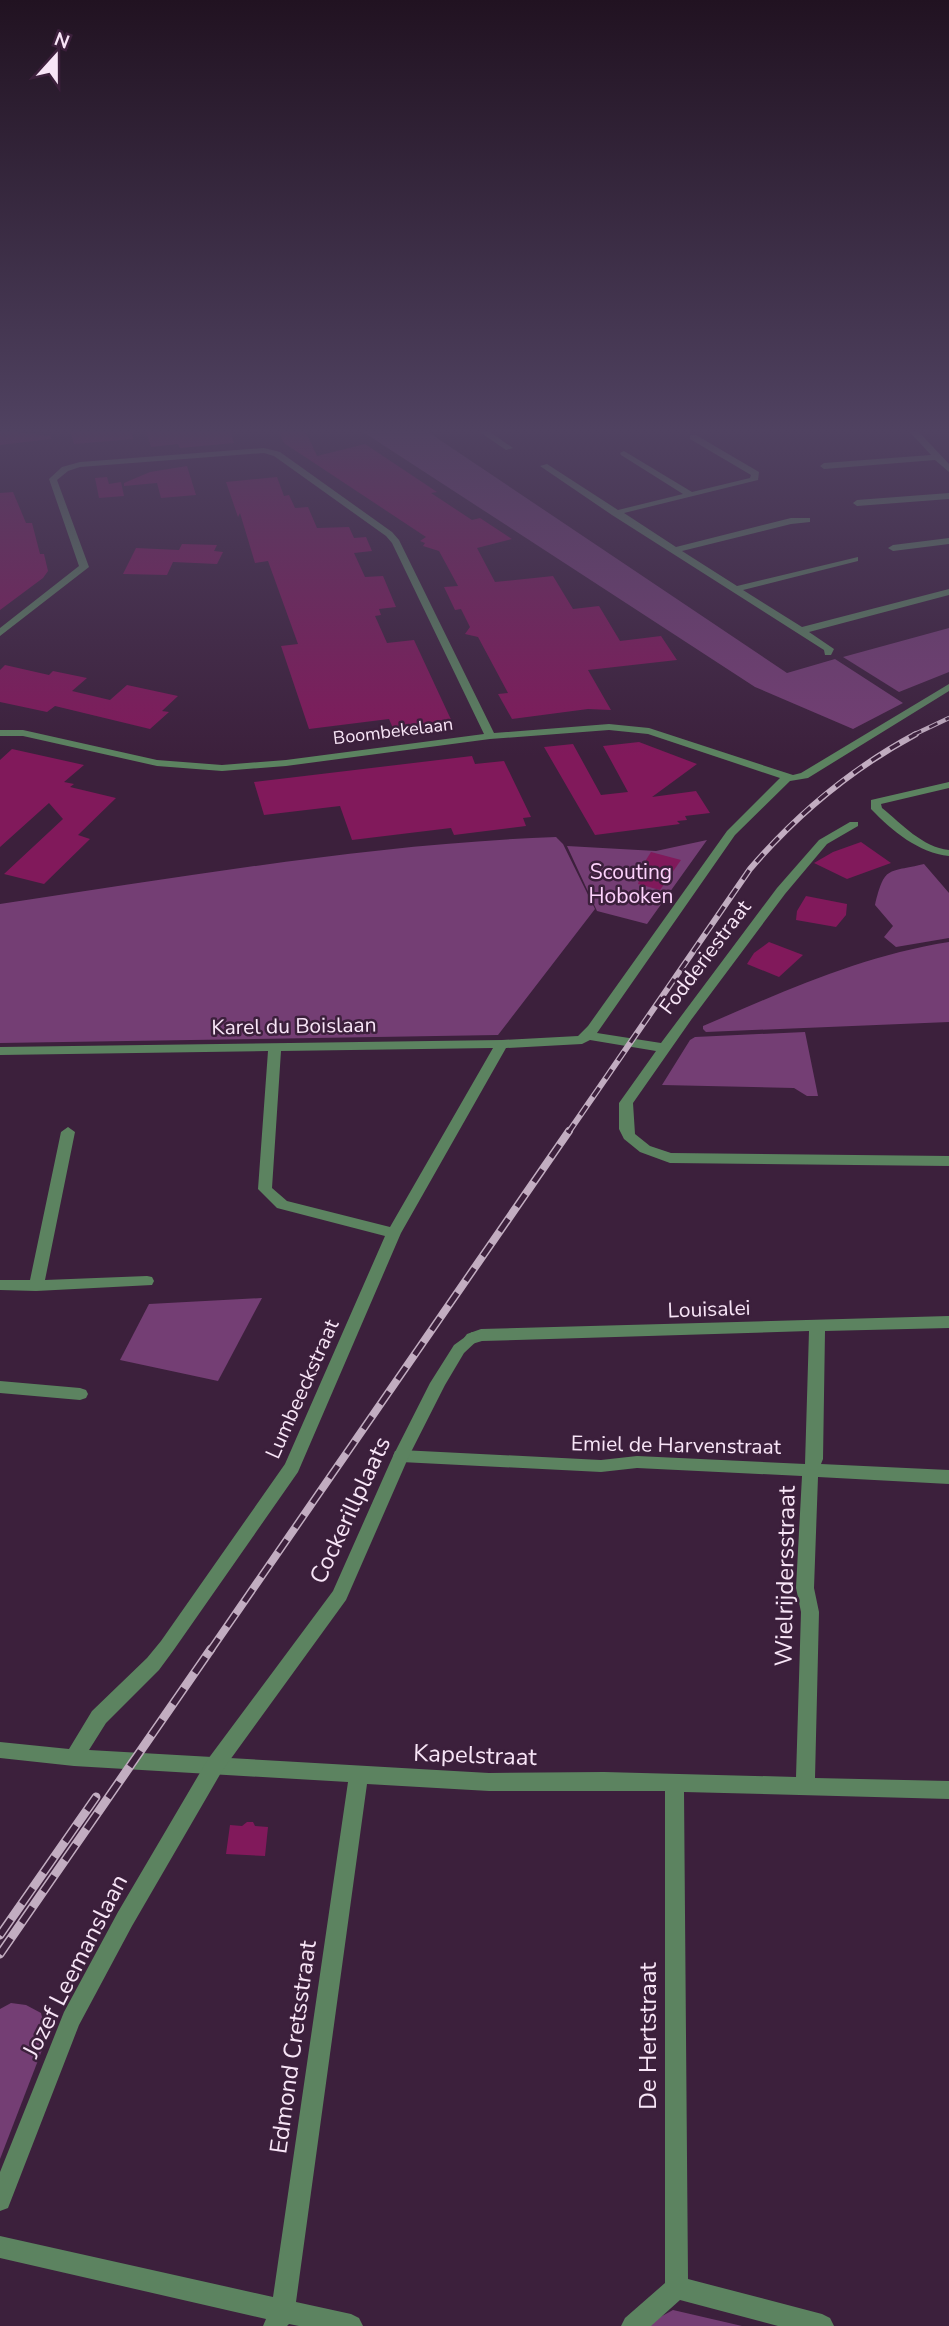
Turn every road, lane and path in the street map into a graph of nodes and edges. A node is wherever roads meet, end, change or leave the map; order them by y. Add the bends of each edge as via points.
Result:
1 (74, 539) edge
2 (391, 539) edge
3 (656, 539) edge
4 (720, 539) edge
5 (949, 541) edge
6 (893, 548) dead end
7 (674, 550) junction
8 (855, 559) dead end
9 (736, 589) junction
10 (949, 592) edge
11 (800, 631) junction
12 (0, 633) edge
13 (828, 653) dead end
14 (949, 687) edge
15 (0, 733) edge
16 (490, 736) junction
17 (786, 778) junction
18 (949, 785) edge
19 (853, 824) dead end
20 (949, 853) edge
21 (587, 1035) junction
22 (502, 1044) junction
23 (275, 1048) junction
24 (664, 1048) junction
25 (0, 1051) edge
26 (68, 1132) dead end
27 (949, 1161) edge
28 (394, 1233) junction
29 (147, 1281) dead end
30 (0, 1285) edge
31 (36, 1286) junction
32 (949, 1322) edge
33 (817, 1326) junction
34 (472, 1338) joint
35 (0, 1387) edge
36 (80, 1394) dead end
37 (401, 1456) junction
38 (810, 1472) junction
39 (949, 1477) edge
40 (0, 1750) edge
41 (74, 1758) junction
42 (215, 1765) junction
43 (359, 1774) junction
44 (674, 1783) junction
45 (805, 1785) junction
46 (949, 1790) edge
47 (0, 2200) edge
48 (0, 2247) edge
49 (677, 2288) junction
50 (279, 2318) edge
51 (351, 2326) edge
52 (633, 2326) edge
53 (822, 2326) edge

1 - 12 street via 84,567
2 - 16 street
3 - 7 street
4 - 7 street
5 - 6 street
7 - 9 street
8 - 9 street
9 - 11 street
10 - 11 street
11 - 13 street via 829,649
14 - 17 street via 804,776
15 - 16 street, Boombekelaan via 23,733 157,763 222,768
16 - 17 street, Boombekelaan via 598,727 649,731
17 - 21 street via 731,833
18 - 20 street via 875,802 877,809 928,848
19 - 24 street, Fodderiestraat via 823,842 801,867
21 - 22 street, Karel du Boislaan via 573,1042
21 - 24 street
22 - 23 street, Karel du Boislaan
22 - 28 street, Lumbeeckstraat
23 - 25 street, Karel du Boislaan
23 - 28 street via 265,1189 282,1205
24 - 27 street, Fodderiestraat via 626,1103 626,1129 645,1149 670,1158
26 - 31 street
28 - 41 street, Lumbeeckstraat via 292,1467 167,1646 99,1717
29 - 31 street
30 - 31 street
32 - 33 street, Louisalei
33 - 34 street, Louisalei
33 - 38 street, Wielrijdersstraat via 815,1459
34 - 37 street, Cockerillplaats via 459,1349 438,1383
35 - 36 street
37 - 38 street, Emiel de Harvenstraat
37 - 42 street, Cockerillplaats via 340,1595
38 - 39 street, Emiel de Harvenstraat
38 - 45 street, Wielrijdersstraat
40 - 41 street, Kapelstraat
41 - 42 street, Kapelstraat
42 - 43 street, Kapelstraat
42 - 47 street, Jozef Leemanslaan via 71,2019
43 - 44 street, Kapelstraat via 489,1782
43 - 50 street, Edmond Cretsstraat
44 - 45 street, Kapelstraat
44 - 49 street, De Hertstraat
45 - 46 street, Kapelstraat
48 - 50 street
49 - 52 street
49 - 53 street
50 - 51 street

